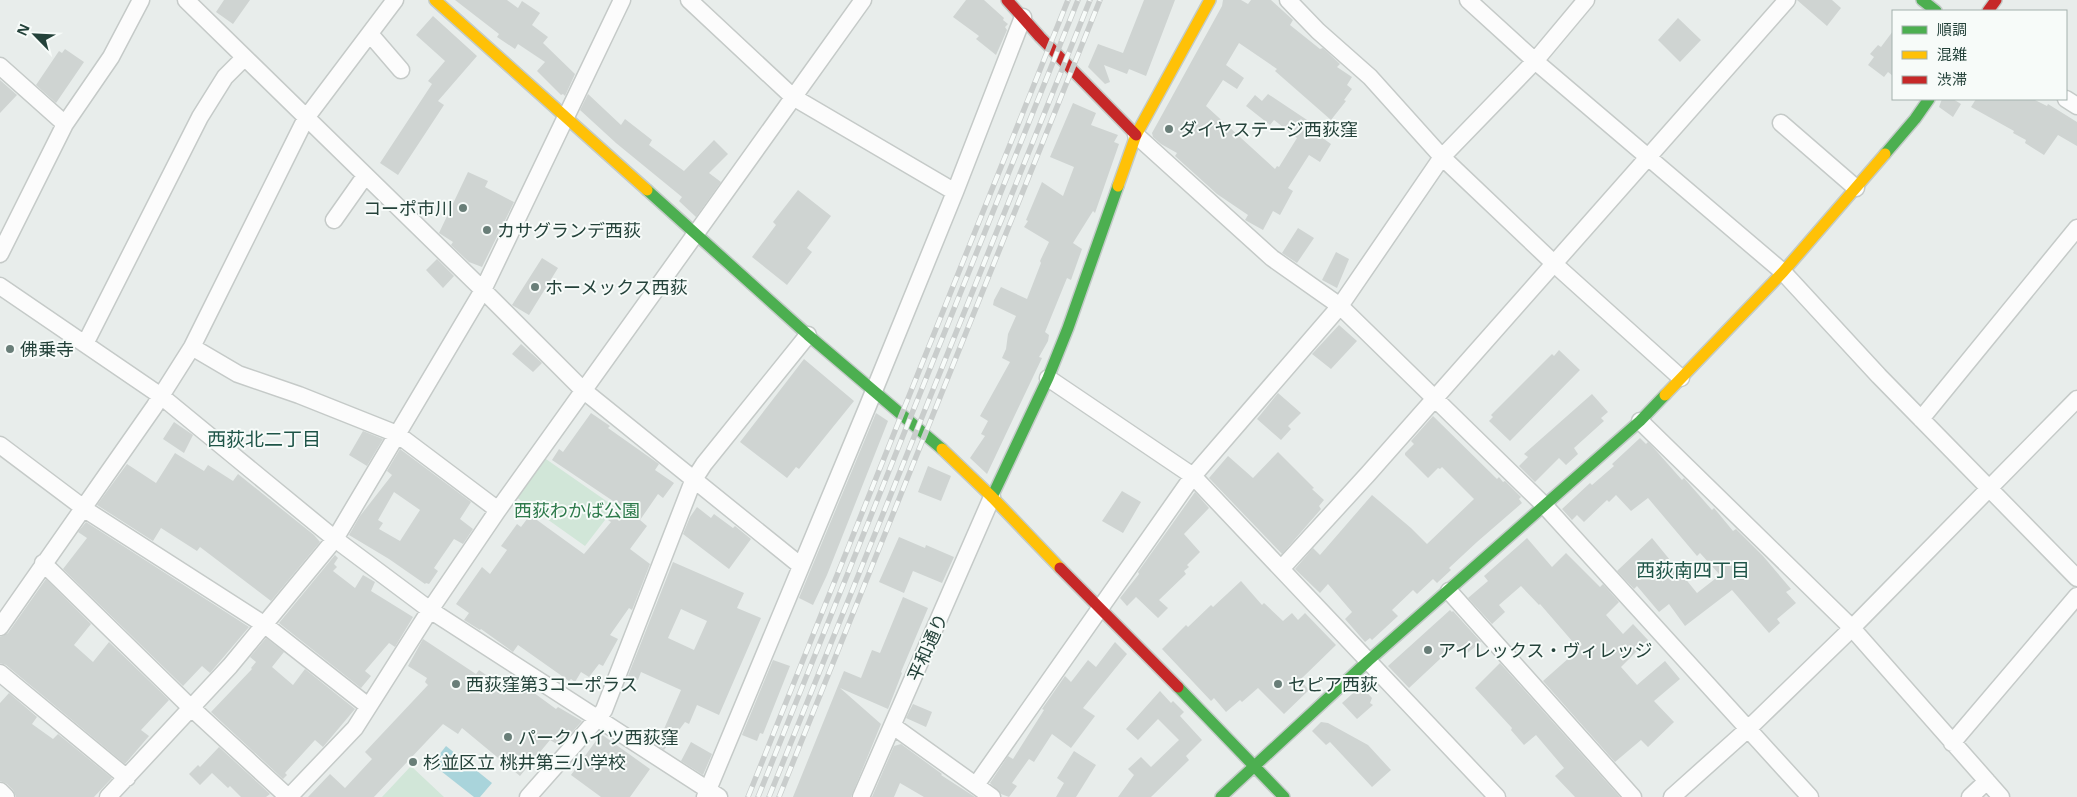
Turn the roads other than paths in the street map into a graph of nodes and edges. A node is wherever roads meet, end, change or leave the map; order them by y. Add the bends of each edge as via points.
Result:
1 (141, 0) edge
2 (186, 0) edge
3 (395, 0) edge
4 (435, 0) edge
5 (622, 0) edge
6 (688, 0) edge
7 (863, 0) edge
8 (1007, 0) edge
9 (1210, 0) edge
10 (1288, 0) edge
11 (1468, 0) edge
12 (1586, 0) edge
13 (1786, 0) edge
14 (1922, 0) edge
15 (1935, 10) edge
16 (1023, 17) junction
17 (370, 34) junction
18 (244, 58) junction
19 (1535, 61) junction
20 (0, 66) edge
21 (401, 70) dead end
22 (793, 97) junction
23 (1928, 100) edge
24 (306, 118) junction
25 (567, 118) junction
26 (1781, 123) dead end
27 (64, 124) junction
28 (1136, 135) junction
29 (1648, 156) junction
30 (1442, 157) junction
31 (365, 176) junction
32 (1856, 188) junction
33 (955, 192) junction
34 (334, 220) dead end
35 (2077, 228) edge
36 (695, 234) junction
37 (0, 254) edge
38 (1554, 263) junction
39 (1782, 272) junction
40 (0, 286) edge
41 (483, 290) junction
42 (1340, 306) junction
43 (808, 335) junction
44 (85, 344) junction
45 (192, 347) junction
46 (1048, 378) junction
47 (1681, 378) junction
48 (583, 390) junction
49 (874, 392) junction
50 (161, 396) junction
51 (1434, 399) junction
52 (2077, 399) edge
53 (1921, 419) junction
54 (1640, 421) junction
55 (397, 434) junction
56 (0, 445) edge
57 (1193, 476) junction
58 (693, 481) junction
59 (1990, 488) junction
60 (992, 497) junction
61 (1544, 506) junction
62 (84, 508) junction
63 (498, 510) junction
64 (335, 539) junction
65 (43, 563) junction
66 (801, 566) junction
67 (1281, 569) junction
68 (2077, 578) edge
69 (1449, 591) junction
70 (2077, 596) edge
71 (430, 610) junction
72 (1100, 610) junction
73 (265, 625) junction
74 (0, 627) edge
75 (1851, 628) junction
76 (1368, 661) junction
77 (0, 673) edge
78 (368, 706) junction
79 (192, 708) junction
80 (597, 719) junction
81 (892, 726) junction
82 (1748, 729) junction
83 (1952, 743) junction
84 (1255, 767) junction
85 (126, 778) junction
86 (1987, 781) junction
87 (976, 785) junction
88 (0, 791) edge
89 (711, 795) edge
90 (6, 797) edge
91 (108, 797) edge
92 (288, 797) edge
93 (528, 797) edge
94 (861, 797) edge
95 (992, 797) edge
96 (1222, 797) edge
97 (1284, 797) edge
98 (1497, 797) edge
99 (1633, 797) edge
100 (1672, 797) edge
101 (1810, 797) edge
102 (1970, 797) edge
103 (2001, 797) edge

1 - 27 street via 111,57
2 - 18 street
3 - 17 street
4 - 25 street
5 - 25 street
6 - 22 street
7 - 22 street
8 - 16 street
9 - 28 street
10 - 30 street via 1370,77
11 - 19 street
12 - 19 street
13 - 29 street
14 - 15 street
16 - 28 street
16 - 33 street
17 - 21 street
17 - 24 street
18 - 24 street
18 - 44 street via 225,77 200,117
19 - 29 street
19 - 30 street
20 - 27 street
22 - 33 street
22 - 36 street
23 - 32 street
24 - 31 street
24 - 45 street
25 - 36 street
25 - 41 street
26 - 32 street
27 - 37 street
28 - 42 street via 1272,258
28 - 46 street
29 - 38 street
29 - 39 street
30 - 38 street
30 - 42 street
31 - 34 street
31 - 41 street
32 - 39 street
33 - 49 street
35 - 53 street
36 - 43 street
36 - 48 street
38 - 47 street
38 - 51 street
39 - 47 street
39 - 53 street
40 - 44 street
41 - 48 street
41 - 55 street
42 - 51 street
42 - 57 street
43 - 49 street
43 - 58 street
44 - 50 street
45 - 50 street
45 - 55 street via 238,374
46 - 57 street
46 - 60 street
47 - 54 street
48 - 58 street
48 - 63 street
49 - 60 street via 942,449
49 - 66 street
50 - 62 street
50 - 64 street
51 - 61 street
51 - 67 street
52 - 59 street
53 - 59 street
54 - 61 street
54 - 75 street
55 - 63 street
55 - 64 street
56 - 62 street
57 - 67 street
57 - 72 street
58 - 66 street
58 - 80 street via 604,710
59 - 68 street
59 - 75 street
60 - 72 street
60 - 81 street, 平和通り
61 - 69 street
61 - 82 street
62 - 65 street
62 - 73 street
63 - 71 street
64 - 71 street
64 - 73 street
65 - 74 street
65 - 79 street
66 - 89 street
67 - 76 street
69 - 76 street
69 - 99 street
70 - 83 street
71 - 78 street
71 - 80 street
72 - 84 street
72 - 87 street
73 - 78 street
73 - 79 street
75 - 82 street
75 - 83 street
76 - 84 street
76 - 98 street
77 - 85 street
78 - 92 street via 355,728
79 - 85 street
79 - 92 street
80 - 89 street
80 - 93 street
81 - 87 street
81 - 94 street, 平和通り
82 - 100 street
82 - 101 street
83 - 86 street
84 - 96 street
84 - 97 street
85 - 91 street
86 - 102 street
86 - 103 street
87 - 95 street
88 - 90 street

